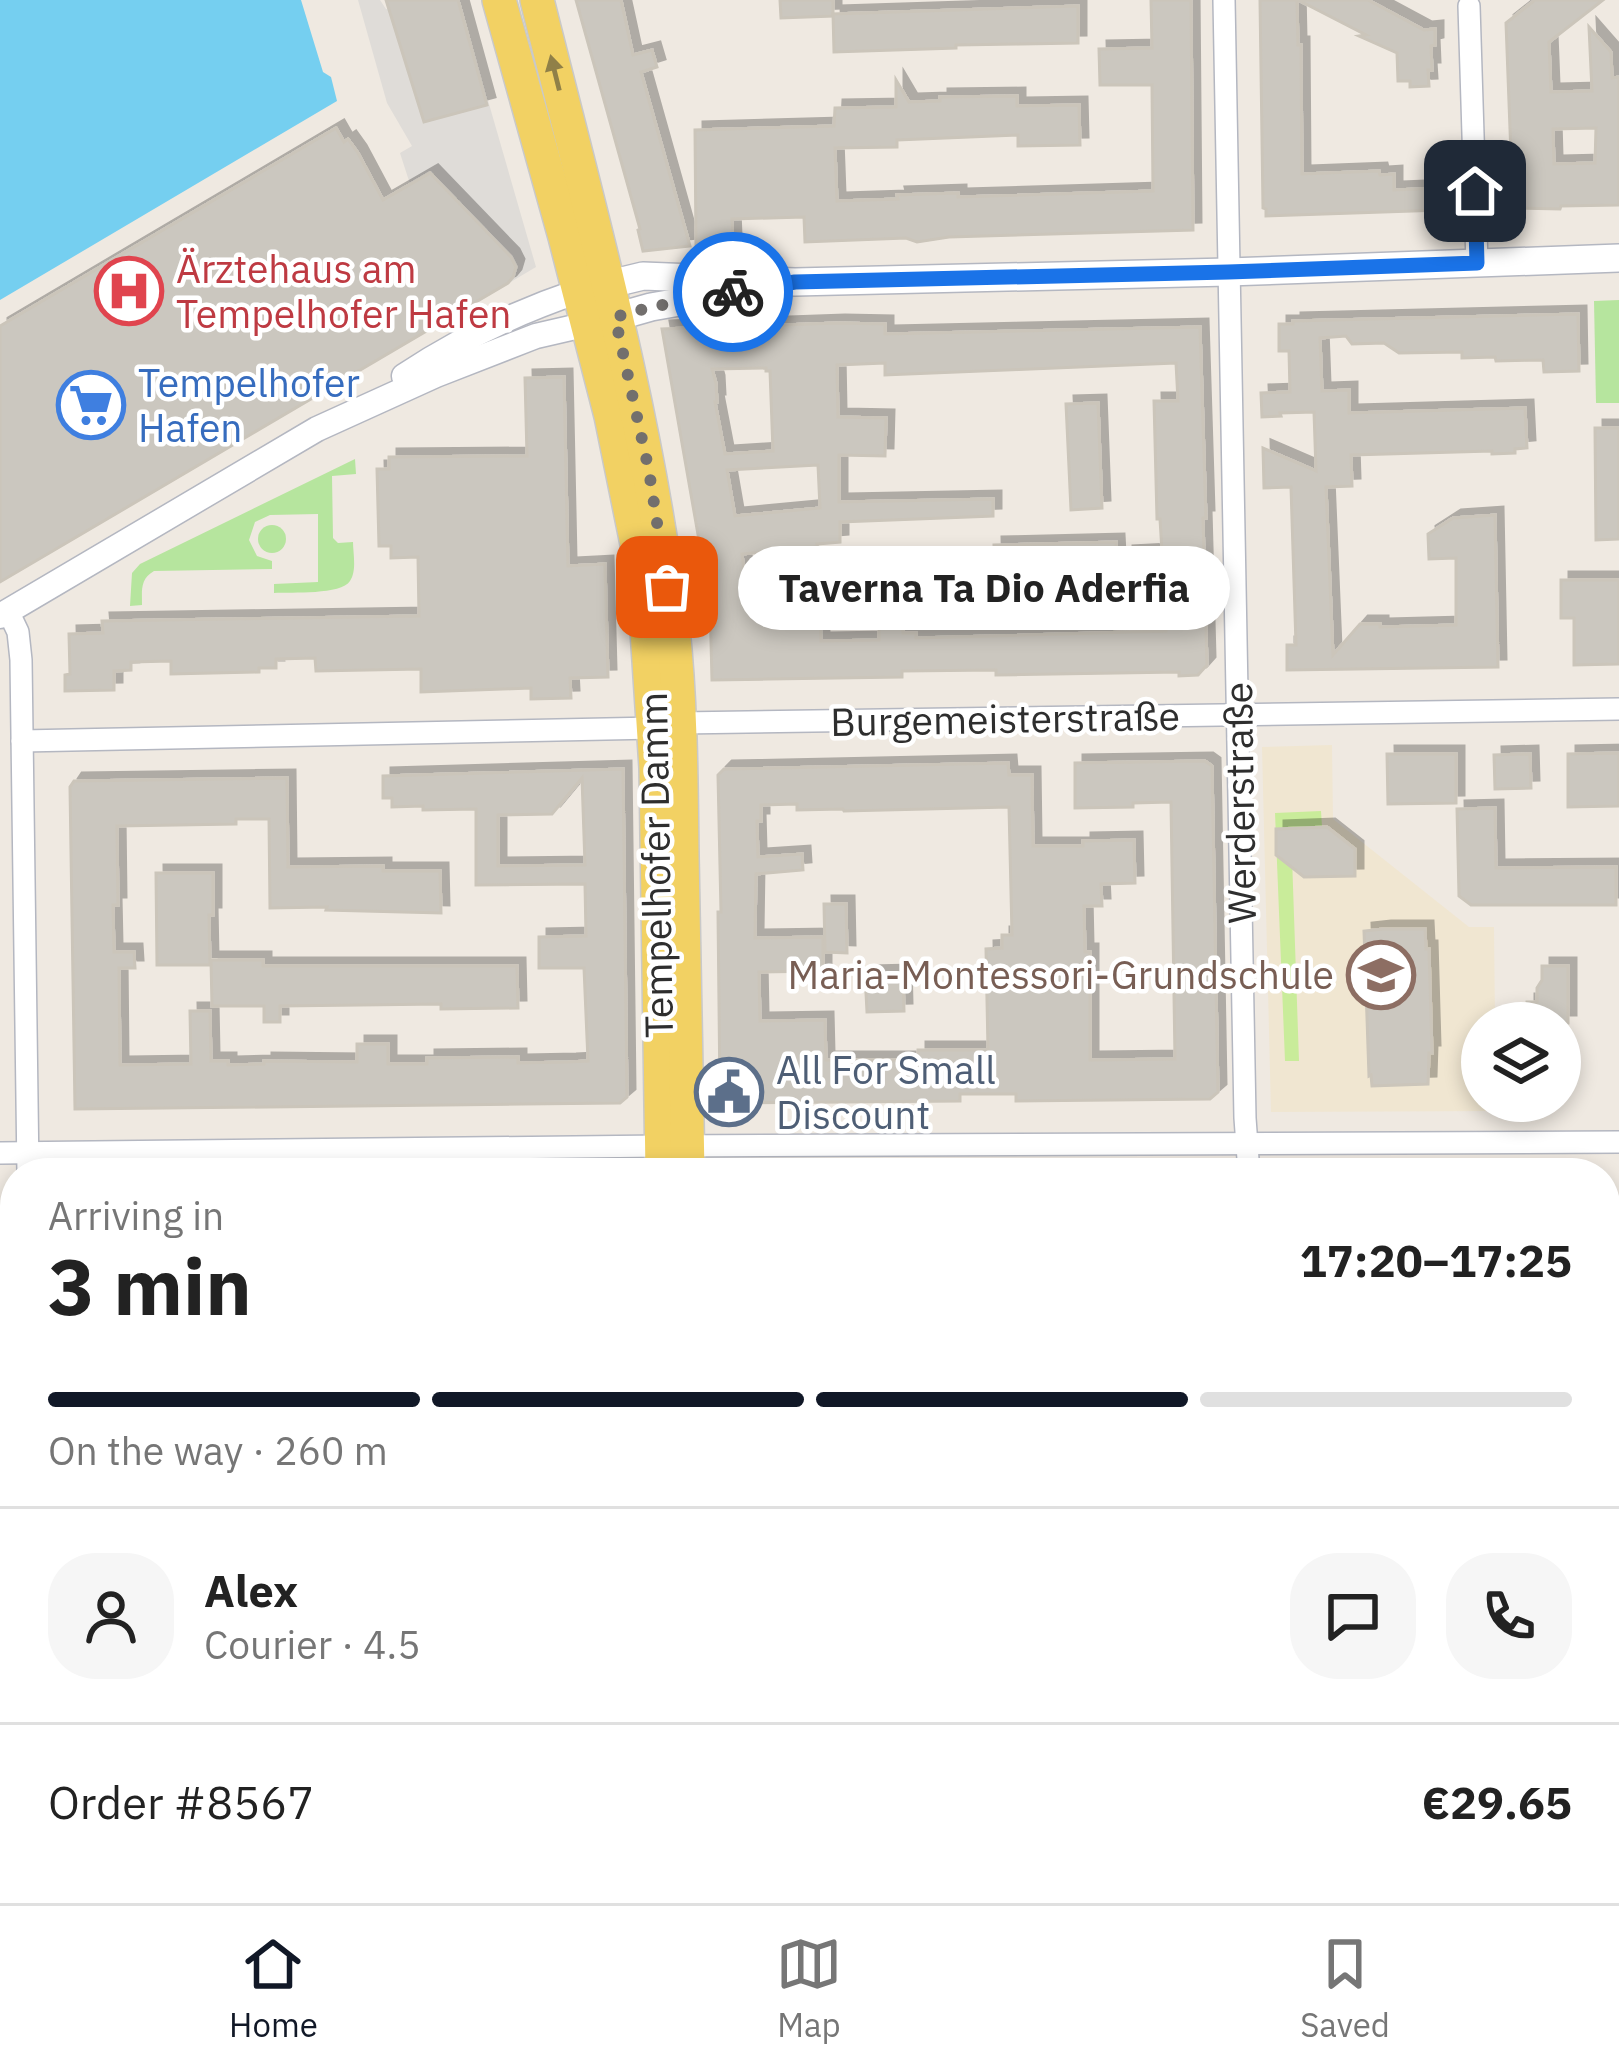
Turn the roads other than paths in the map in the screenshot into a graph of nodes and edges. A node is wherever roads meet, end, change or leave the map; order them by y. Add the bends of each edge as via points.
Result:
1 (499, 0) edge
2 (537, 0) edge
3 (1224, 0) edge
4 (1468, 2) edge
5 (1619, 258) edge
6 (1477, 263) junction
7 (1228, 272) junction
8 (597, 304) junction
9 (4, 614) edge
10 (1619, 710) edge
11 (1239, 715) junction
12 (668, 726) junction
13 (22, 741) junction
14 (1619, 1142) edge
15 (1248, 1143) junction
16 (28, 1158) edge
17 (675, 1158) edge
18 (711, 1158) edge
19 (1248, 1158) edge

1 - 8 main road, Tempelhofer Damm
8 -> 2 main road, Tempelhofer Damm
3 - 7 street, Werderstraße
4 - 6 street
5 - 6 main road
6 - 7 main road
7 - 8 main road via 795,282 651,307
7 - 11 street, Werderstraße
8 - 9 street via 529,308 469,338
8 - 12 main road, Tempelhofer Damm
9 - 13 street via 18,632
10 - 11 street, Burgemeisterstraße
11 - 12 street, Burgemeisterstraße
11 - 15 street, Werderstraße
12 - 13 street, Burgemeisterstraße
12 - 17 main road, Tempelhofer Damm
13 - 16 street
14 - 15 street
15 - 18 street
15 - 19 street, Werderstraße

